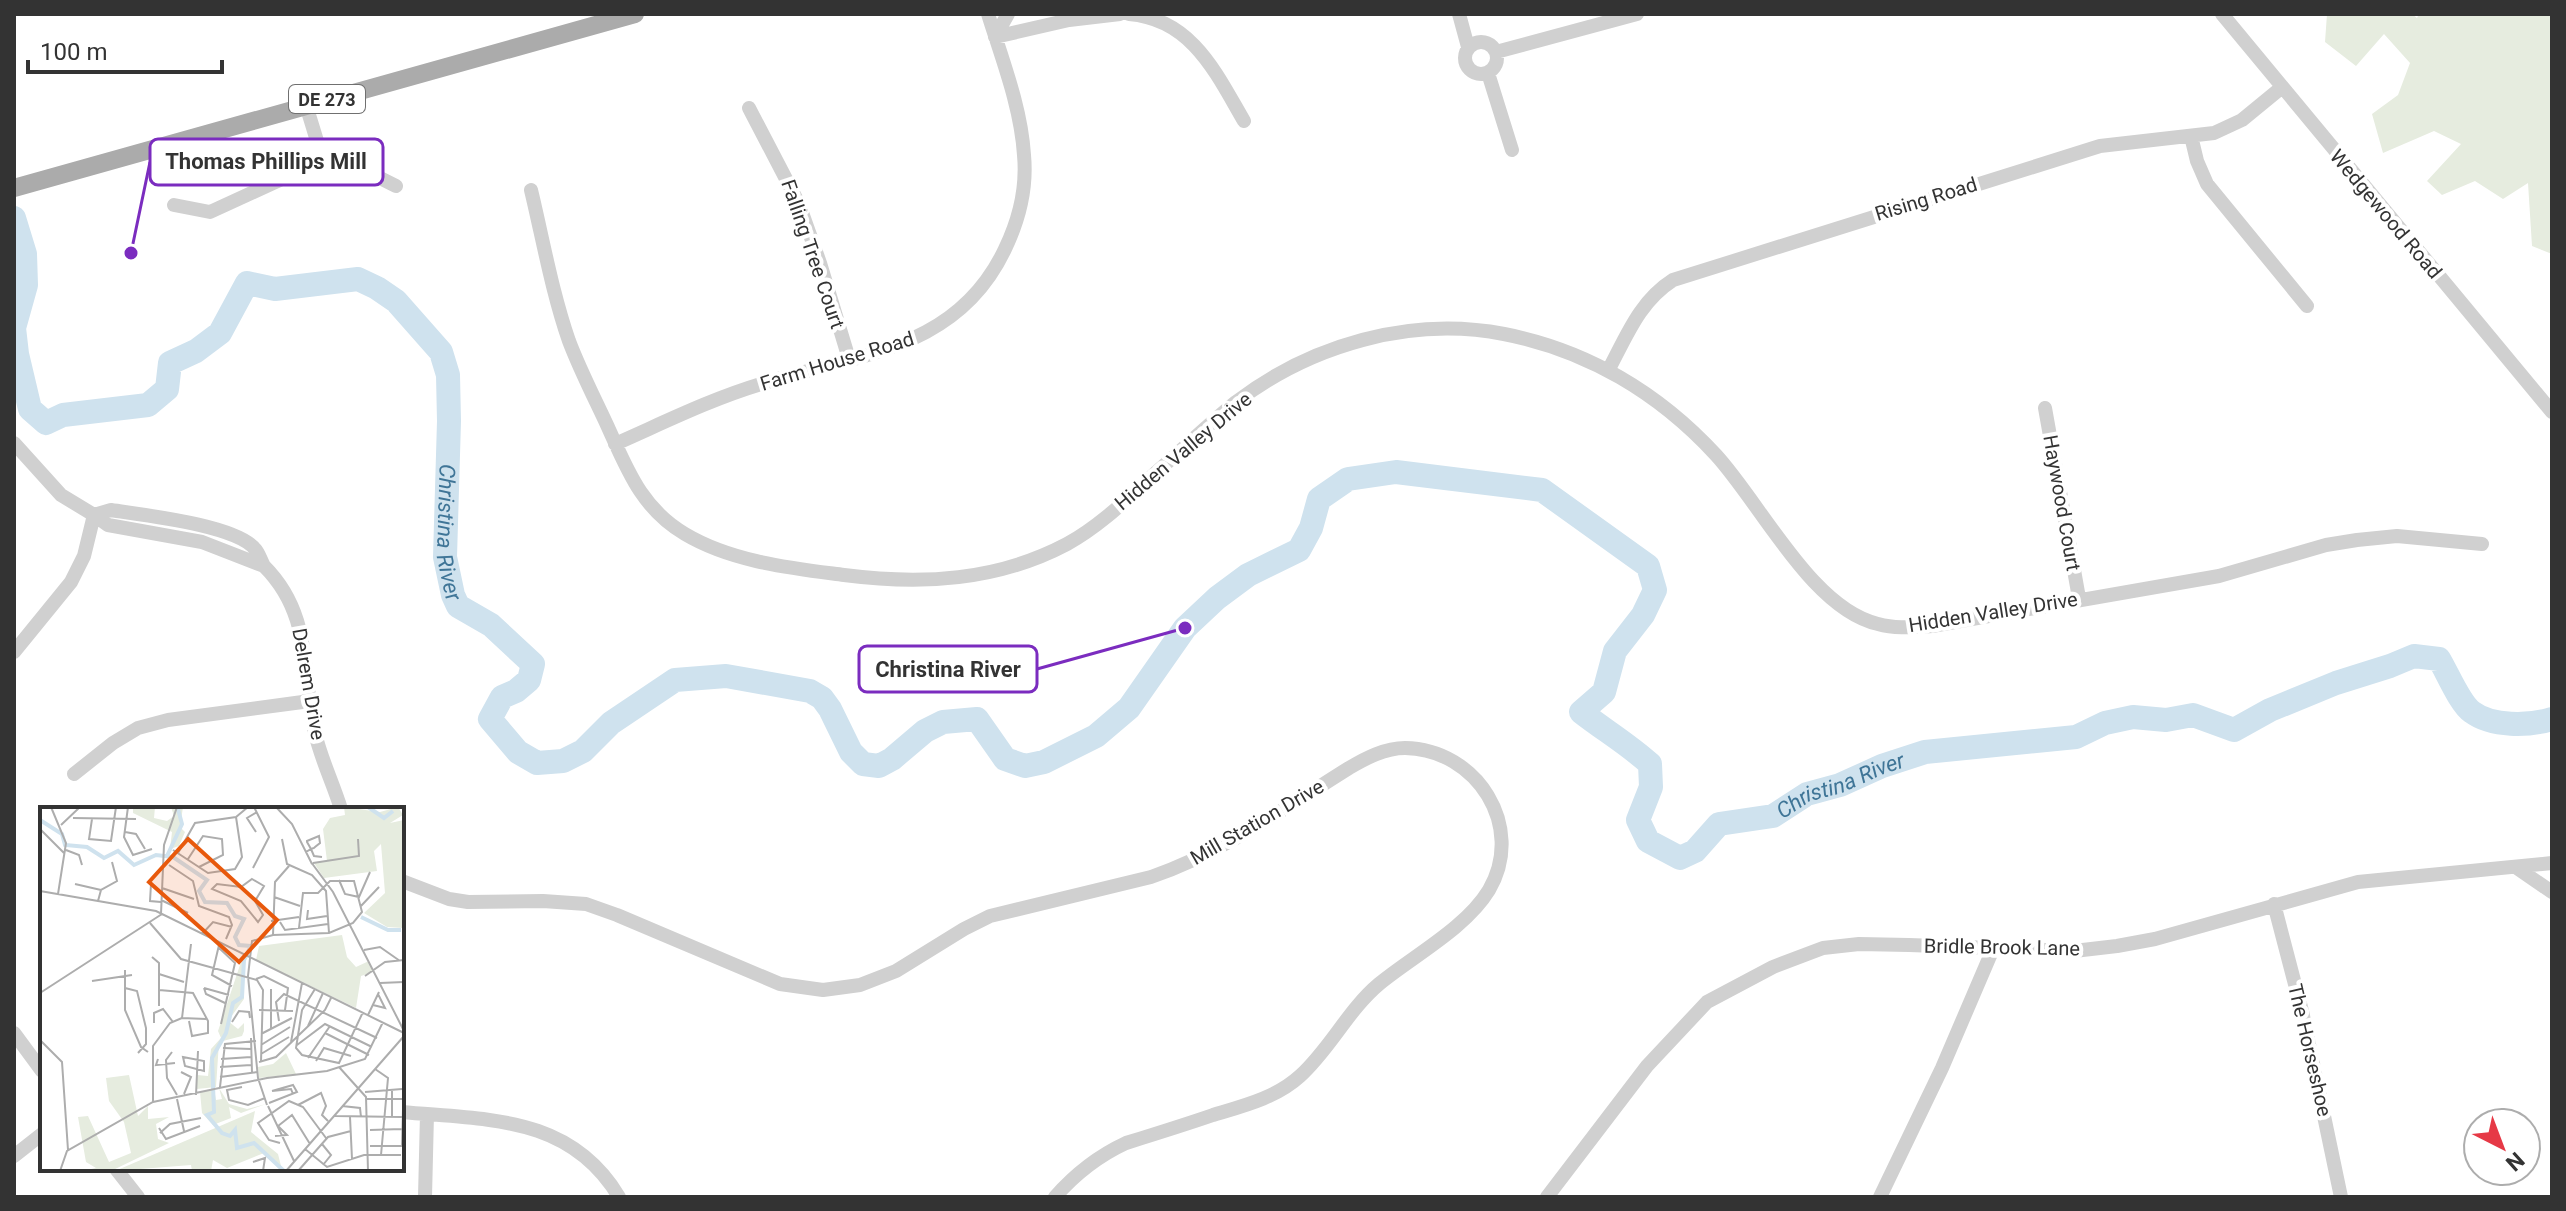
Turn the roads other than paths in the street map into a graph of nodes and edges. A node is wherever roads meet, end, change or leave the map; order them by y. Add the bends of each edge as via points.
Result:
1 (635, 14) edge
2 (988, 14) edge
3 (1008, 14) edge
4 (1120, 14) edge
5 (1129, 14) edge
6 (1459, 14) edge
7 (1637, 14) edge
8 (2222, 14) edge
9 (579, 21) edge
10 (995, 37) junction
11 (1468, 47) junction
12 (1496, 52) junction
13 (1488, 73) junction
14 (2281, 88) junction
15 (306, 105) junction
16 (749, 108) dead end
17 (1244, 121) dead end
18 (2191, 136) junction
19 (1512, 150) dead end
20 (321, 154) junction
21 (396, 186) dead end
22 (17, 187) edge
23 (531, 190) dead end
24 (174, 205) dead end
25 (2307, 306) dead end
26 (849, 359) junction
27 (1609, 369) junction
28 (2045, 408) dead end
29 (2552, 412) edge
30 (14, 443) edge
31 (615, 444) junction
32 (94, 515) junction
33 (2482, 544) dead end
34 (2079, 598) junction
35 (14, 652) edge
36 (310, 701) junction
37 (74, 774) dead end
38 (340, 807) edge
39 (2552, 863) edge
40 (2517, 868) junction
41 (404, 882) edge
42 (2552, 892) edge
43 (2274, 904) junction
44 (1993, 949) junction
45 (14, 1033) edge
46 (40, 1068) edge
47 (404, 1112) edge
48 (427, 1114) junction
49 (40, 1136) edge
50 (14, 1156) edge
51 (118, 1171) edge
52 (138, 1197) edge
53 (425, 1197) edge
54 (619, 1197) edge
55 (1055, 1197) edge
56 (1547, 1197) edge
57 (1880, 1197) edge
58 (2341, 1197) edge

1 - 9 main road, DE 273
2 - 10 street, Farm House Road
3 - 10 street
4 - 10 street
5 - 17 street via 1162,21 1198,47
6 - 11 street
7 - 12 street
8 - 14 street, Wedgewood Road
9 - 15 main road, DE 273
10 - 26 street, Farm House Road via 1024,155 1022,198 1010,239 978,292 946,321 909,341
11 - 12 street via 1484,41
11 - 13 street via 1467,68
12 - 13 street via 1497,62
13 - 19 street
14 - 18 street, Rising Road via 2229,127
14 - 29 street, Wedgewood Road
15 - 20 street
15 - 22 main road, DE 273
16 - 26 street, Falling Tree Court via 799,204
18 - 25 street via 2207,184
18 - 27 street, Rising Road via 2088,150 1690,273 1647,301
20 - 21 street
20 - 24 street via 306,168 210,212
23 - 31 street, Hidden Valley Drive via 569,340
26 - 31 street, Farm House Road via 734,393
27 - 31 street, Hidden Valley Drive via 1528,339 1475,331 1397,333 1342,346 1301,362 1236,403 1072,542 1006,570 943,580 796,568 709,547 659,515 635,487
27 - 34 street, Hidden Valley Drive via 1698,436 1736,477 1815,584 1854,616 1889,626 1932,626
28 - 34 street, Haywood Court
30 - 32 street via 61,495
32 - 35 street via 71,582
32 - 36 street, Delrem Drive via 111,510 214,528 255,547 283,587 298,621
33 - 34 street, Hidden Valley Drive via 2397,536 2357,540 2219,576
36 - 37 street via 138,728
36 - 38 street, Delrem Drive via 320,751
39 - 40 street, Bridle Brook Lane
40 - 42 street
40 - 43 street, Bridle Brook Lane via 2358,882
41 - 55 street, Mill Station Drive via 468,902 586,904 780,984 841,989 896,971 990,916 1185,864 1386,751 1439,754 1479,781 1500,823 1501,858 1489,890 1469,914 1366,995 1315,1062 1290,1085 1111,1151
43 - 44 street, Bridle Brook Lane via 2117,946
43 - 58 street, The Horseshoe
44 - 56 street, Bridle Brook Lane via 1884,944 1823,948 1707,1002 1647,1066
44 - 57 street
45 - 46 street
47 - 48 street
48 - 53 street
48 - 54 street via 515,1123 550,1133 589,1159
49 - 50 street
51 - 52 street

